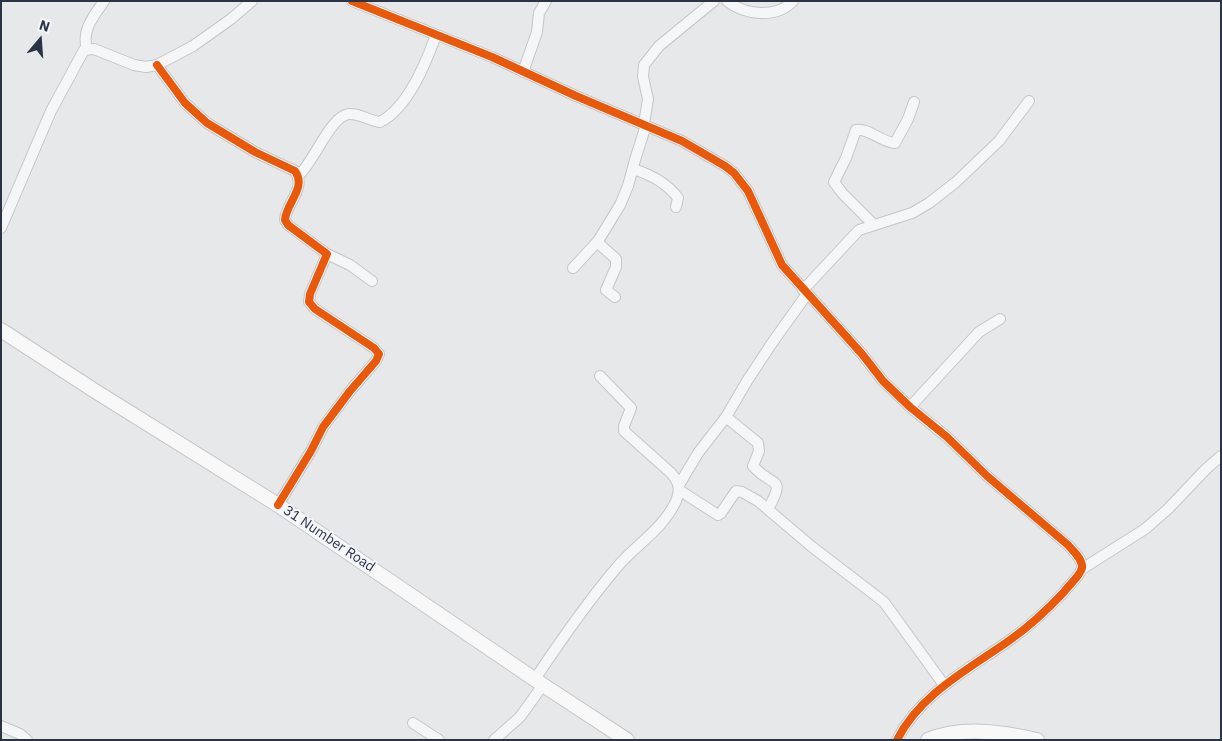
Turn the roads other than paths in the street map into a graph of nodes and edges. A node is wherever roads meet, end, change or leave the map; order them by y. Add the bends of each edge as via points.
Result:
1 (104, 1) edge
2 (252, 1) edge
3 (352, 1) edge
4 (546, 1) edge
5 (714, 1) edge
6 (727, 1) edge
7 (793, 1) edge
8 (436, 35) junction
9 (88, 48) junction
10 (157, 65) junction
11 (523, 72) junction
12 (1029, 101) dead end
13 (914, 102) dead end
14 (645, 125) junction
15 (633, 169) junction
16 (298, 176) junction
17 (676, 207) dead end
18 (874, 225) junction
19 (1, 228) edge
20 (597, 242) junction
21 (327, 254) junction
22 (573, 268) dead end
23 (372, 281) dead end
24 (805, 292) junction
25 (616, 297) dead end
26 (1000, 319) dead end
27 (1, 330) edge
28 (600, 376) dead end
29 (910, 407) junction
30 (726, 416) junction
31 (1221, 456) edge
32 (679, 488) junction
33 (278, 505) junction
34 (768, 510) junction
35 (1082, 569) junction
36 (539, 682) junction
37 (944, 685) junction
38 (413, 723) dead end
39 (1, 726) edge
40 (28, 740) edge
41 (439, 740) edge
42 (494, 740) edge
43 (627, 740) edge
44 (897, 740) edge
45 (928, 740) edge
46 (1037, 740) edge

1 - 9 street via 85,32
2 - 10 street via 193,46
3 - 8 street
4 - 11 street via 539,12 538,32
5 - 14 street via 659,46 644,65 648,99
6 - 7 street via 743,10 764,13 782,9
8 - 11 street
8 - 16 street via 418,77 398,106 380,122 352,114 340,118
9 - 10 street via 134,65
9 - 19 street via 80,56 51,111
10 - 16 street via 186,103 207,123 255,152 290,168
11 - 14 street
12 - 18 street via 999,141 956,182 912,213
13 - 18 street via 895,143 856,130 834,182
14 - 15 street
14 - 24 street via 696,148 734,173 748,191 775,254
15 - 17 street via 672,192 678,198
15 - 20 street via 622,200
16 - 21 street via 298,190 285,220
18 - 24 street via 854,234
20 - 22 street
20 - 25 street via 616,259 606,290
21 - 23 street
21 - 33 street via 309,302 378,351 378,357 328,419
24 - 29 street
24 - 30 street
26 - 29 street via 979,332
27 - 33 main road, 31 Number Road
28 - 32 street via 631,408 624,431 671,473
29 - 35 street via 1068,545 1080,559
30 - 32 street via 698,453
30 - 34 street via 758,443 759,451 753,466 777,486
31 - 35 street via 1145,529
32 - 34 street via 718,515 736,491 750,496
32 - 36 street via 676,502 657,530 620,564 601,587
33 - 36 main road, 31 Number Road
34 - 37 street via 884,602
35 - 37 street via 1032,623
36 - 42 street via 520,717
36 - 43 main road, 31 Number Road
37 - 44 street via 919,708
38 - 41 street
39 - 40 street
45 - 46 main road via 942,734 963,732 1010,734

